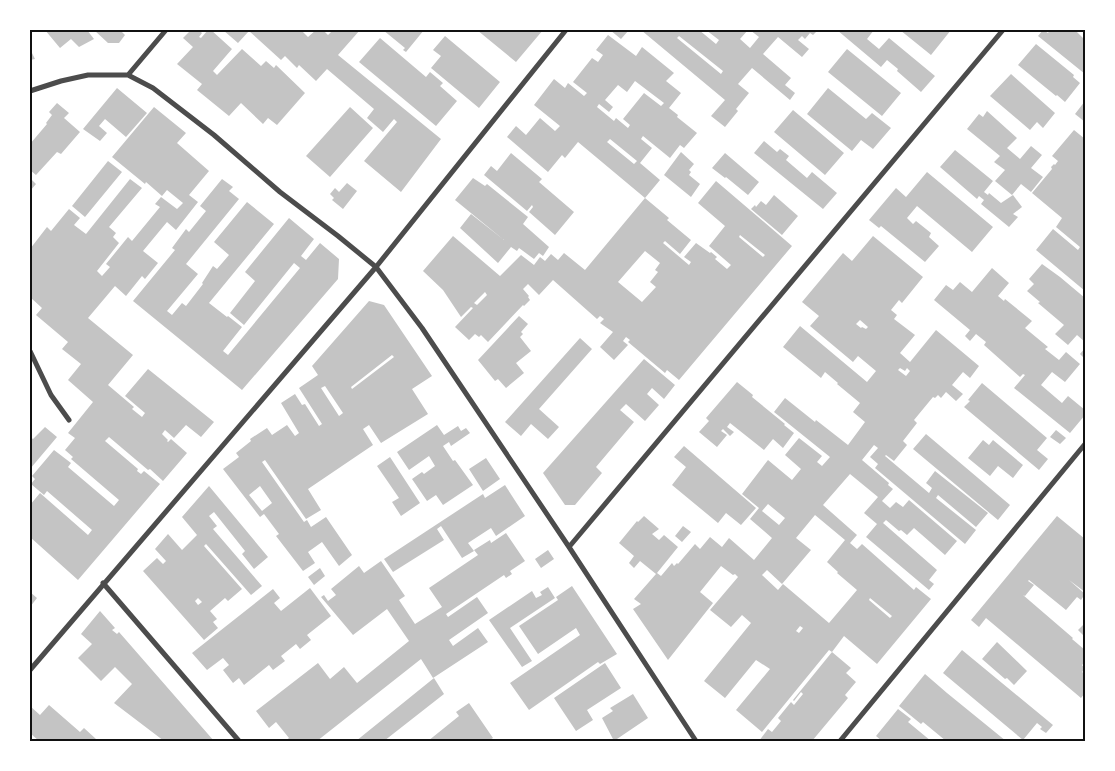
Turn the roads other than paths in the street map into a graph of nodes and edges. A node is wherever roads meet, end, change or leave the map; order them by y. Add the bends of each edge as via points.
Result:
1 (166, 30) edge
2 (566, 30) edge
3 (1003, 30) edge
4 (128, 75) junction
5 (30, 91) edge
6 (376, 267) junction
7 (30, 352) edge
8 (69, 420) dead end
9 (1085, 444) edge
10 (569, 547) junction
11 (104, 583) junction
12 (30, 670) edge
13 (239, 741) edge
14 (696, 741) edge
15 (840, 741) edge

1 - 4 street
2 - 6 street
3 - 10 street
4 - 5 street via 88,75
4 - 6 street via 153,88 199,123
6 - 10 street via 422,328
6 - 11 street
7 - 8 street via 51,395
9 - 15 street
10 - 14 street
11 - 12 street
11 - 13 street

